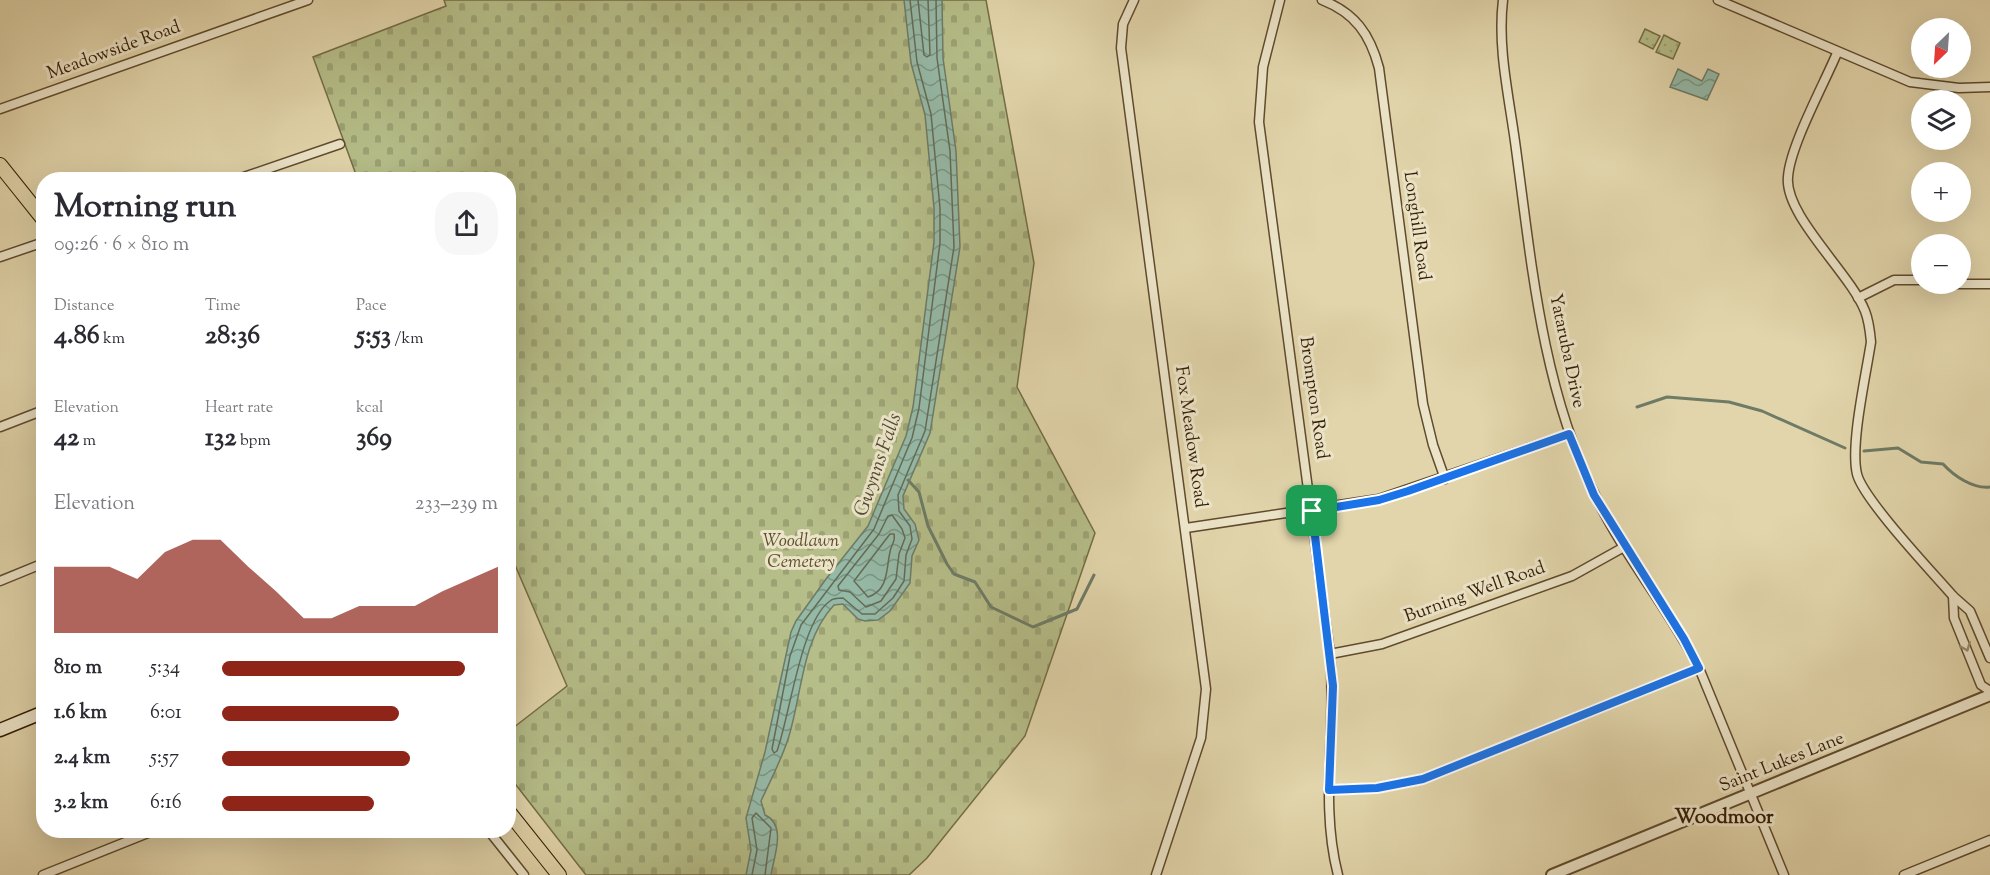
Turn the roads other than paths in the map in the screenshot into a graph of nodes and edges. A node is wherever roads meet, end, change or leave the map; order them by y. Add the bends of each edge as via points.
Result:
1 (308, 0) edge
2 (1134, 0) edge
3 (1280, 0) edge
4 (1322, 0) edge
5 (1503, 0) edge
6 (1718, 0) edge
7 (1837, 53) junction
8 (1990, 87) edge
9 (0, 109) edge
10 (340, 144) dead end
11 (0, 165) edge
12 (258, 172) edge
13 (36, 210) edge
14 (36, 245) edge
15 (0, 257) edge
16 (1911, 280) edge
17 (1971, 284) edge
18 (1990, 284) edge
19 (1858, 298) junction
20 (36, 413) edge
21 (0, 427) edge
22 (1569, 434) junction
23 (1445, 479) junction
24 (1312, 511) junction
25 (1186, 528) junction
26 (1624, 546) junction
27 (36, 566) edge
28 (0, 580) edge
29 (1953, 596) junction
30 (1330, 654) junction
31 (1990, 658) edge
32 (1699, 668) junction
33 (1990, 693) edge
34 (36, 715) edge
35 (0, 730) edge
36 (1329, 790) junction
37 (1751, 794) junction
38 (516, 821) edge
39 (136, 838) edge
40 (495, 838) edge
41 (1990, 840) edge
42 (44, 875) edge
43 (524, 875) edge
44 (559, 875) edge
45 (1156, 875) edge
46 (1338, 875) edge
47 (1552, 875) edge
48 (1784, 875) edge
49 (1904, 875) edge

1 - 9 street, Meadowside Road
2 - 25 street, Fox Meadow Road via 1123,24 1121,48
3 - 24 street, Brompton Road via 1263,68 1259,122
4 - 23 street, Longhill Road via 1359,23 1369,37 1379,68 1424,404
5 - 22 street, Yataruba Drive via 1503,52 1543,339
6 - 7 street
7 - 8 street via 1910,82
7 - 19 street via 1792,156 1787,179 1796,208
10 - 12 street
11 - 13 main road
14 - 15 street
16 - 19 street via 1894,280
17 - 18 street
19 - 29 street via 1870,326 1871,342 1856,449 1857,476 1868,495
20 - 21 street
22 - 23 street
22 - 26 street, Yataruba Drive via 1594,495
23 - 24 street via 1379,500
24 - 25 street
24 - 30 street, Brompton Road
25 - 45 street, Fox Meadow Road via 1204,664 1204,716 1194,762
26 - 30 street, Burning Well Road via 1572,576 1374,646
26 - 32 street, Yataruba Drive
27 - 28 street
29 - 31 street via 1970,611
29 -> 33 street via 1954,618 1981,685
30 - 36 street, Brompton Road via 1333,712
32 - 36 street via 1423,779 1377,788
32 - 37 street, Yataruba Drive
33 - 37 street, Saint Lukes Lane
34 - 35 main road
36 - 46 street, Brompton Road via 1332,847
37 - 47 street, Saint Lukes Lane
37 - 48 street, Yataruba Drive
38 - 44 main road
39 - 42 street
40 - 43 street
41 - 49 street

